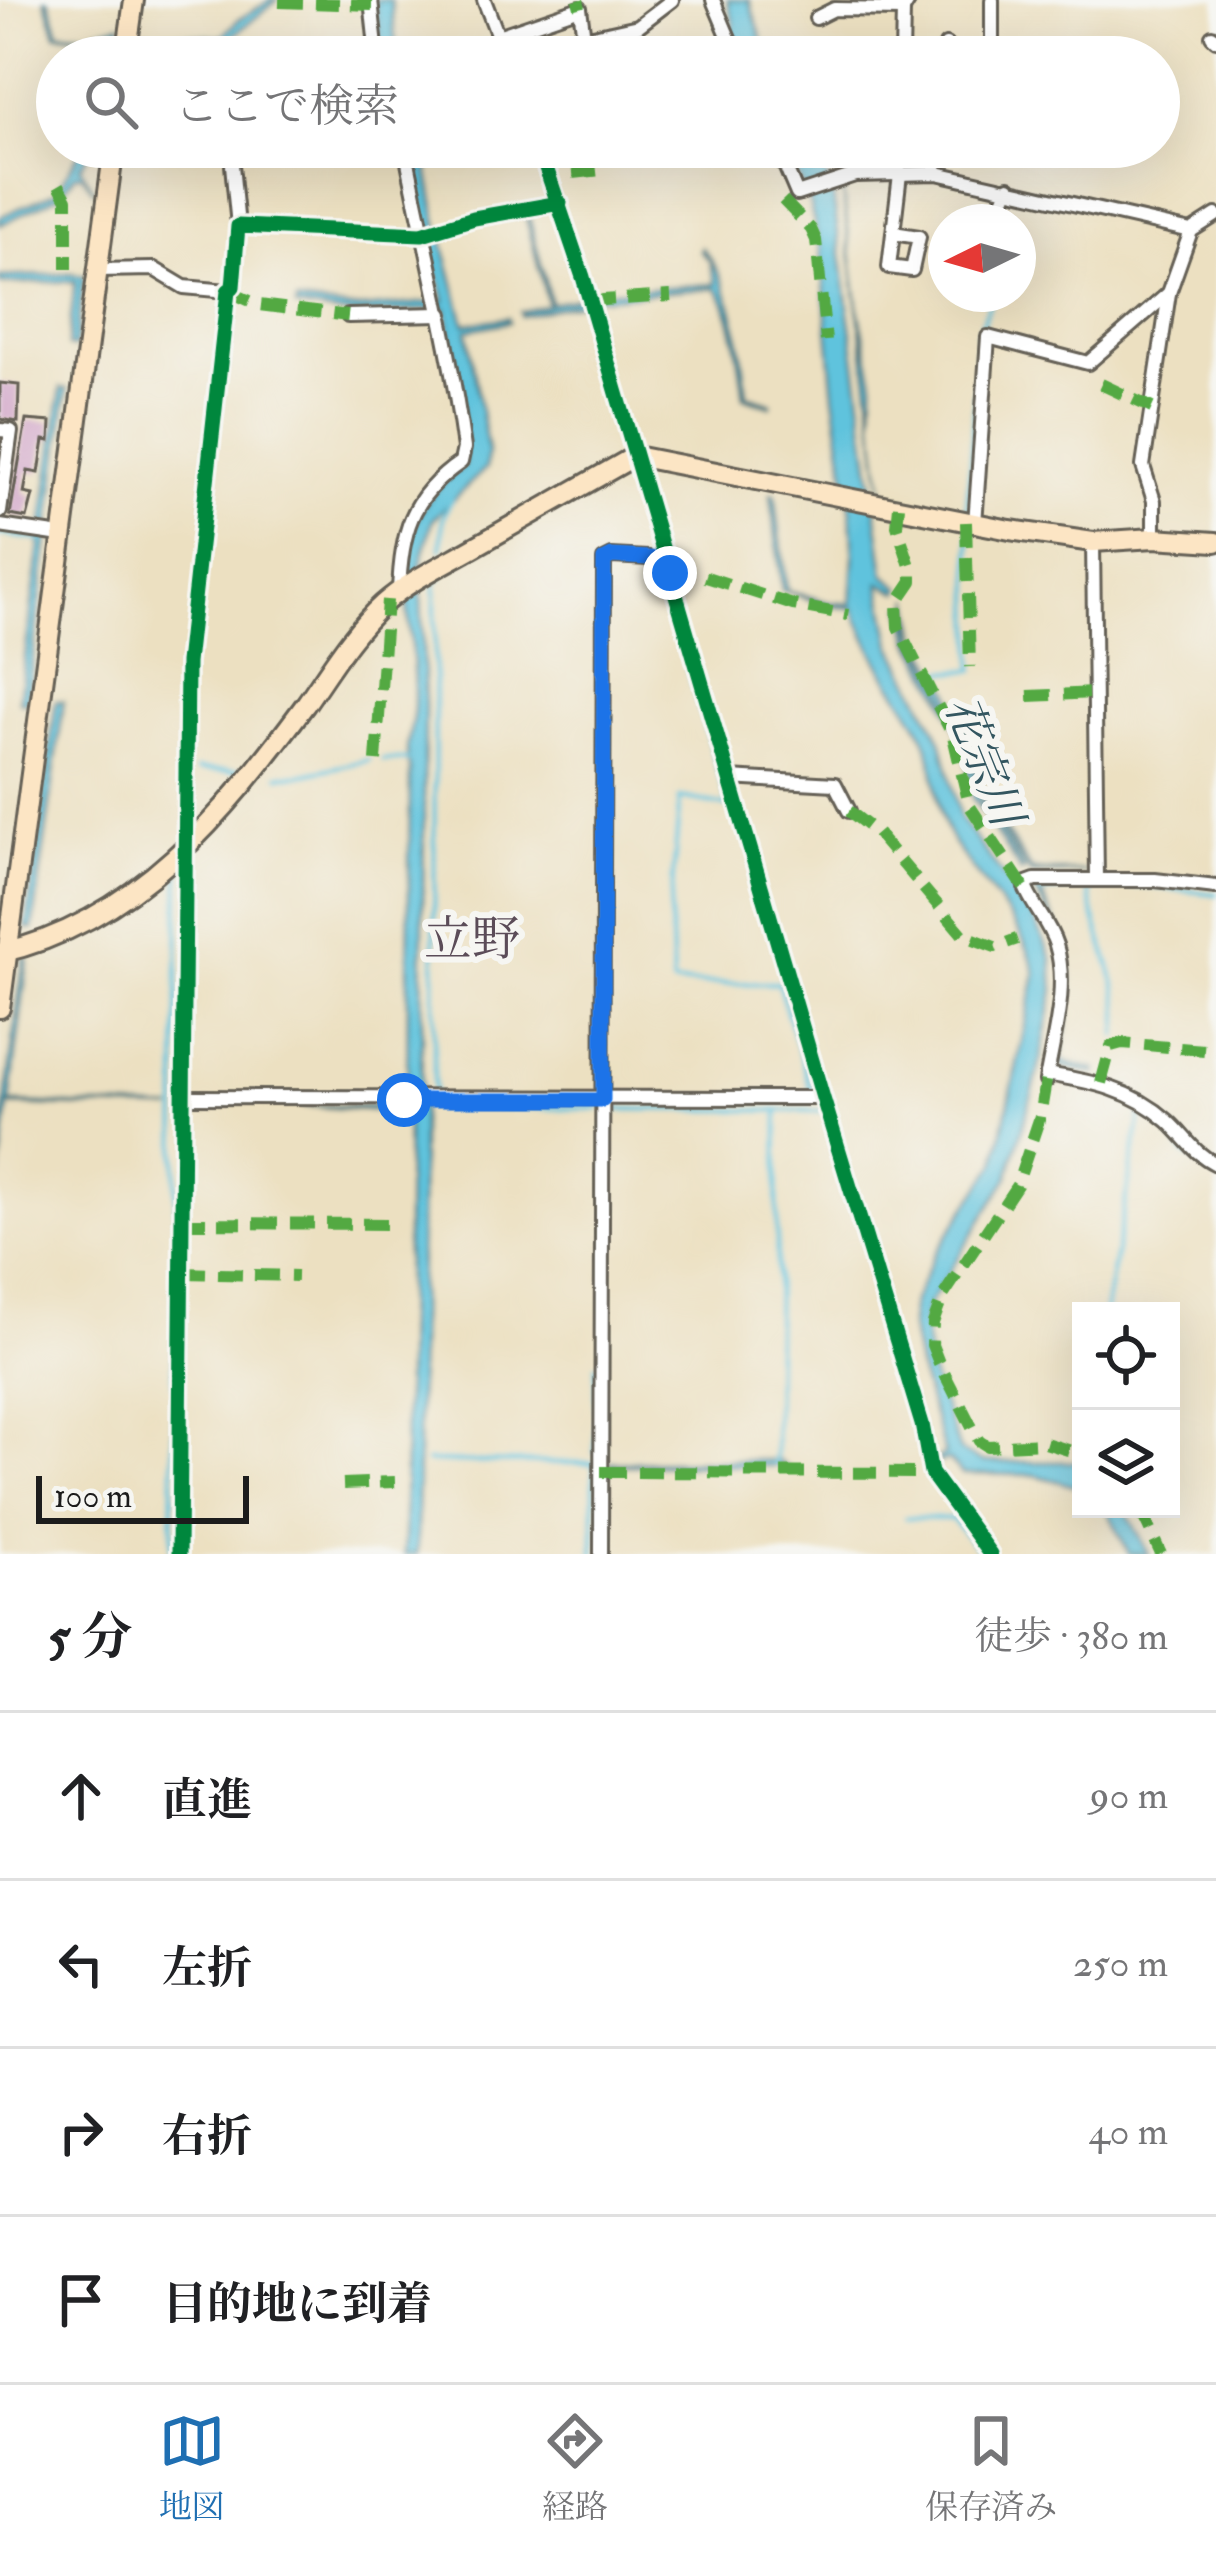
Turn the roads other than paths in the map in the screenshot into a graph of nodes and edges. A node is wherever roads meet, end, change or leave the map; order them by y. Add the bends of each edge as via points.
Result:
1 (134, 0) edge
2 (371, 0) edge
3 (484, 0) edge
4 (672, 0) edge
5 (713, 0) edge
6 (992, 0) edge
7 (906, 5) edge
8 (816, 18) dead end
9 (129, 36) edge
10 (375, 36) edge
11 (498, 36) joint
12 (584, 36) edge
13 (593, 36) edge
14 (728, 36) edge
15 (904, 36) edge
16 (992, 36) edge
17 (111, 168) edge
18 (232, 168) edge
19 (409, 168) edge
20 (547, 168) edge
21 (786, 168) edge
22 (935, 168) edge
23 (937, 173) junction
24 (901, 174) junction
25 (1010, 187) junction
26 (560, 203) junction
27 (1002, 204) edge
28 (1216, 215) edge
29 (238, 226) junction
30 (1191, 231) junction
31 (893, 232) dead end
32 (422, 234) junction
33 (98, 270) junction
34 (227, 291) junction
35 (1169, 293) junction
36 (442, 314) junction
37 (348, 316) dead end
38 (0, 430) edge
39 (635, 456) junction
40 (3, 465) edge
41 (0, 512) edge
42 (975, 524) junction
43 (0, 526) edge
44 (62, 536) junction
45 (1154, 538) junction
46 (1094, 542) junction
47 (1216, 542) edge
48 (666, 559) junction
49 (399, 592) junction
50 (729, 778) junction
51 (849, 811) dead end
52 (185, 848) junction
53 (1097, 879) junction
54 (1216, 887) edge
55 (4, 952) edge
56 (0, 1007) edge
57 (183, 1097) junction
58 (823, 1099) junction
59 (603, 1100) junction
60 (1216, 1164) edge
61 (179, 1554) edge
62 (601, 1554) edge
63 (990, 1554) edge

1 - 9 street
2 - 10 street
3 - 11 street
4 - 13 street via 638,26
5 - 14 street
6 - 16 street
7 - 8 street via 834,9
7 - 15 street
11 - 12 street via 580,8
17 - 33 street
18 - 29 street
19 - 32 street
20 - 26 street
21 - 24 street via 797,194 856,176
22 - 23 street
23 - 24 street
23 - 25 street
24 - 31 street
25 - 27 street
25 - 30 street
26 - 32 street
26 - 39 street
28 - 30 street
29 - 32 street
29 - 34 street via 236,275
30 - 35 street
32 - 36 street
33 - 34 street via 154,269 184,287
33 - 44 street
34 - 52 street via 187,663
35 - 42 street via 1088,363 988,337
35 - 45 street via 1143,466
36 - 37 street
36 - 49 street via 464,448 461,462 439,477 406,524
38 - 40 street via 11,431
39 - 42 street
39 - 48 street
39 - 49 street
40 - 41 street
42 - 46 street
43 - 44 street
44 - 55 street
45 - 46 street
45 - 47 street
46 - 53 street
48 - 50 street
48 - 59 street via 604,560
49 - 52 street via 358,630 246,784
50 - 51 street via 835,784
50 - 58 street
52 - 55 street via 88,921
52 - 57 street
53 - 54 street
53 - 60 street via 1024,884 1060,964 1047,1077 1101,1083 1140,1098 1194,1153
55 - 56 street
57 - 59 street
57 - 61 street
58 - 59 street
58 - 63 street via 931,1472
59 - 62 street

